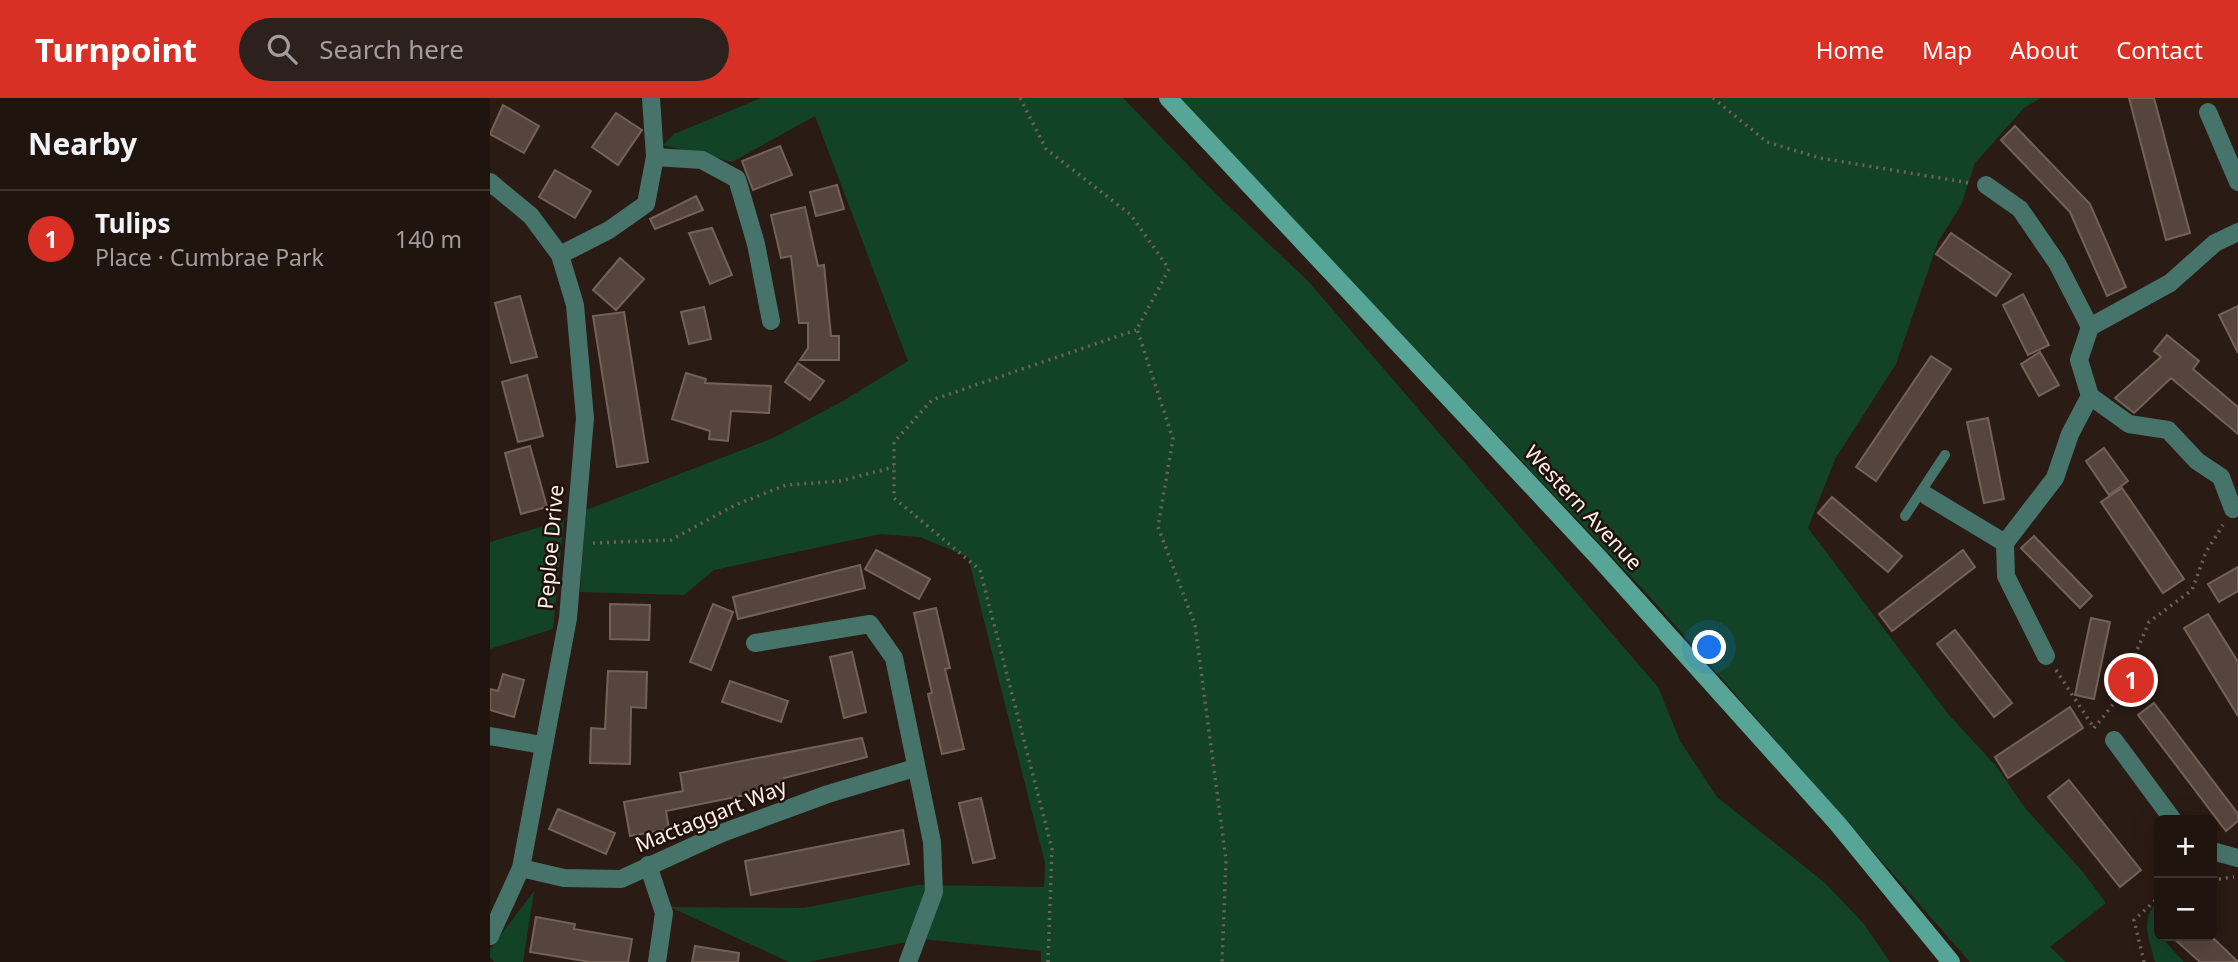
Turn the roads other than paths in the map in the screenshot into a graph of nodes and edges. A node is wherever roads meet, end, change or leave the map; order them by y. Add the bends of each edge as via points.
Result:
1 (651, 98) edge
2 (1168, 98) edge
3 (2208, 112) dead end
4 (655, 157) junction
5 (490, 182) edge
6 (2238, 183) edge
7 (1986, 185) road end
8 (2238, 232) edge
9 (560, 255) junction
10 (771, 321) dead end
11 (2090, 327) junction
12 (2090, 396) junction
13 (1945, 454) dead end
14 (1924, 494) junction
15 (2233, 509) road end
16 (1905, 516) dead end
17 (2005, 543) junction
18 (755, 643) dead end
19 (2046, 656) road end
20 (490, 736) edge
21 (2113, 740) road end
22 (542, 745) junction
23 (915, 768) junction
24 (2169, 815) edge
25 (2217, 852) edge
26 (2238, 858) edge
27 (648, 866) junction
28 (521, 868) junction
29 (490, 936) edge
30 (657, 962) edge
31 (908, 962) edge
32 (1951, 962) edge

1 - 4 street
2 - 32 main road, Western Avenue via 1608,568 1837,823
3 - 6 street
4 - 9 street via 646,204
4 - 10 street via 702,160 737,179
5 - 9 street, Peploe Drive via 531,216
7 - 11 street via 2020,209 2057,263
8 - 11 street via 2216,243 2170,282
9 - 22 street, Peploe Drive via 575,305 585,418 568,618
11 - 12 street via 2079,360
12 - 15 street via 2129,424 2168,430 2197,461 2221,477
12 - 17 street via 2055,478
13 - 14 lane
14 - 16 lane
14 - 17 street
17 - 19 street via 2006,576
18 - 23 street via 870,624 894,658
20 - 22 street
21 - 24 street
22 - 28 street, Peploe Drive
23 - 27 street, Mactaggart Way via 828,794
23 - 31 street via 932,842 934,892
25 - 26 street
27 - 28 street, Mactaggart Way via 621,879 564,878
27 - 30 street via 664,913
28 - 29 street, Peploe Drive

